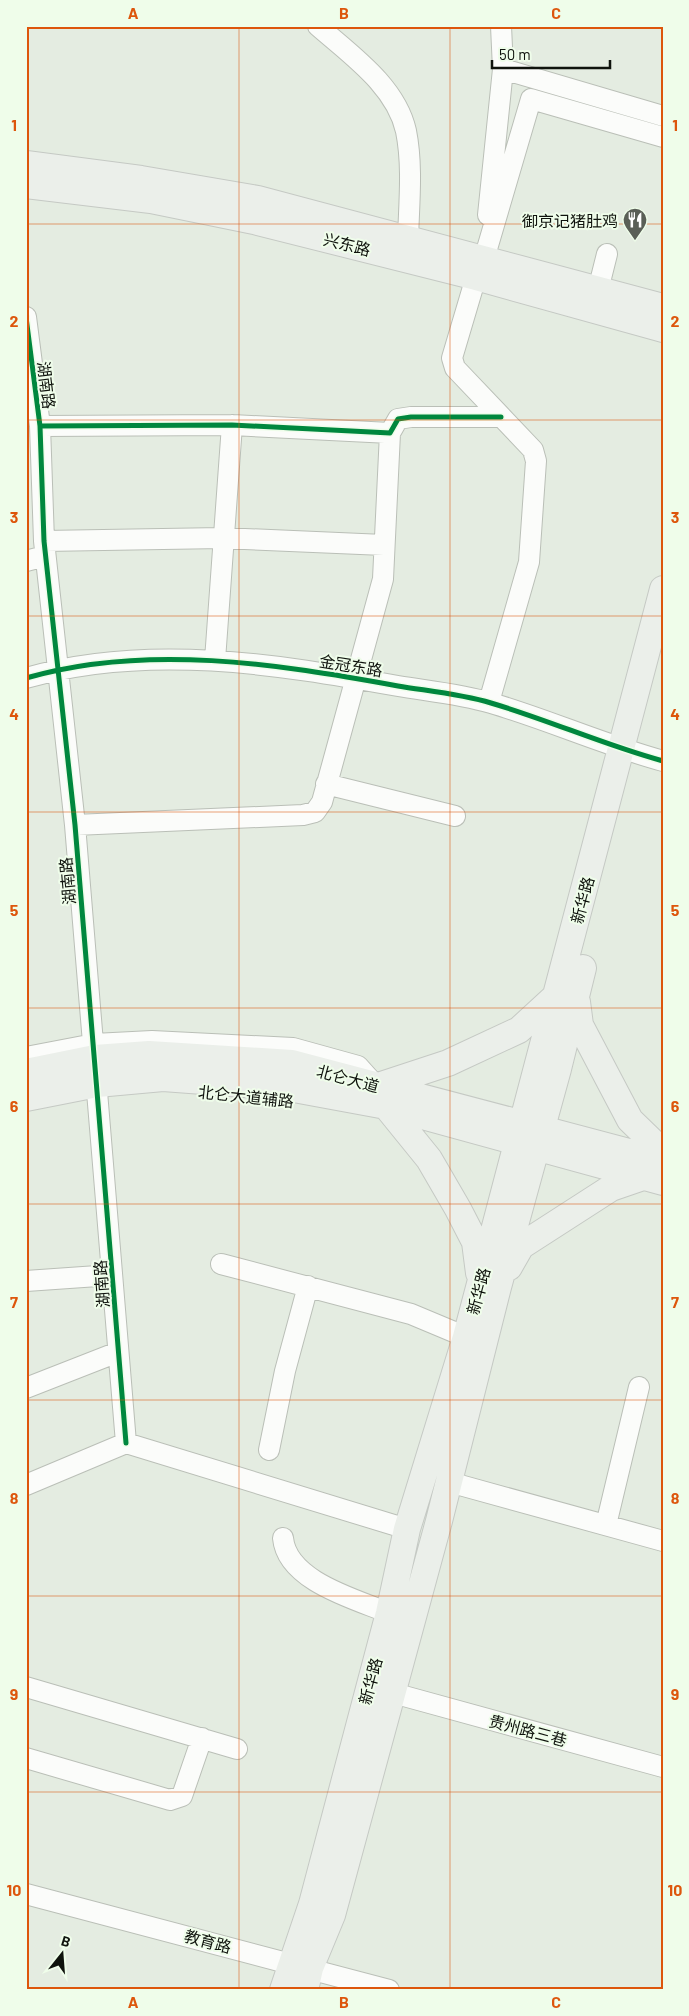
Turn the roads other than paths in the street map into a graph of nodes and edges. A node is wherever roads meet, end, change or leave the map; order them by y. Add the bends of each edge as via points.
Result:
1 (318, 26) edge
2 (502, 26) edge
3 (503, 69) junction
4 (663, 116) edge
5 (663, 137) edge
6 (26, 164) edge
7 (26, 185) edge
8 (408, 239) junction
9 (608, 254) dead end
10 (480, 268) junction
11 (598, 290) junction
12 (663, 307) edge
13 (26, 317) edge
14 (663, 329) edge
15 (27, 338) edge
16 (501, 417) junction
17 (232, 425) junction
18 (40, 426) junction
19 (390, 433) junction
20 (222, 538) junction
21 (384, 545) junction
22 (38, 553) edge
23 (663, 589) edge
24 (215, 660) junction
25 (663, 660) edge
26 (56, 669) junction
27 (26, 678) edge
28 (355, 678) junction
29 (489, 702) junction
30 (630, 752) junction
31 (663, 761) edge
32 (326, 784) junction
33 (455, 816) dead end
34 (75, 825) junction
35 (566, 994) junction
36 (94, 1051) junction
37 (26, 1057) edge
38 (26, 1072) edge
39 (98, 1090) junction
40 (26, 1098) edge
41 (386, 1104) junction
42 (26, 1110) edge
43 (529, 1135) junction
44 (658, 1160) edge
45 (663, 1196) edge
46 (221, 1264) dead end
47 (112, 1275) junction
48 (26, 1281) edge
49 (489, 1285) junction
50 (308, 1286) junction
51 (466, 1337) junction
52 (118, 1352) junction
53 (639, 1387) dead end
54 (26, 1388) edge
55 (126, 1443) junction
56 (269, 1450) dead end
57 (449, 1482) junction
58 (26, 1486) edge
59 (606, 1525) junction
60 (408, 1528) junction
61 (283, 1538) dead end
62 (663, 1541) edge
63 (388, 1613) junction
64 (26, 1687) edge
65 (392, 1693) junction
66 (202, 1738) junction
67 (237, 1749) dead end
68 (26, 1758) edge
69 (663, 1767) edge
70 (26, 1894) edge
71 (302, 1973) edge
72 (283, 1990) edge
73 (389, 1990) edge

1 - 8 street via 374,75 392,100 406,130
2 - 3 street
3 - 4 street
3 - 10 street
5 - 10 street via 531,99
6 - 8 main road, 兴东路 via 258,199
7 - 10 main road, 兴东路 via 151,200
8 - 10 main road, 兴东路
9 - 11 street
10 - 11 main road, 兴东路
10 - 14 main road, 兴东路
10 - 16 street via 452,358 462,378
11 - 12 main road, 兴东路
13 - 15 street, 湖南路
15 - 18 street, 湖南路
16 - 19 street via 411,417 398,420
16 - 29 street via 533,450 536,461 529,562
17 - 18 street
17 - 19 street
17 - 20 street
18 - 22 street, 湖南路
19 - 21 street
20 - 21 street
20 - 22 street
20 - 24 street
21 - 28 street via 383,580
22 - 26 street, 湖南路
23 - 30 main road, 新华路
24 - 26 street, 金冠东路 via 123,662
24 - 28 street, 金冠东路
25 - 30 main road, 新华路
26 - 27 street, 金冠东路
26 - 34 street, 湖南路
28 - 29 street, 金冠东路
28 - 32 street
29 - 30 street, 金冠东路
30 - 31 street, 金冠东路
30 - 35 main road, 新华路
32 - 33 street
32 - 34 street via 322,802 315,812 303,815
34 - 36 street, 湖南路
35 - 41 main road via 519,1030 448,1063
35 - 43 main road, 新华路
35 - 44 main road via 630,1120
36 - 37 street
36 - 38 main road, 北仑大道
36 - 39 street, 湖南路
36 - 41 main road, 北仑大道 via 292,1063
39 - 40 main road, 北仑大道
39 - 41 main road, 北仑大道 via 163,1078 283,1087
39 - 42 street
39 - 47 street, 湖南路
41 - 43 main road, 北仑大道
41 - 43 main road, 北仑大道 via 465,1128
41 - 49 main road via 429,1159 458,1209 475,1242
43 - 44 main road, 北仑大道
43 - 44 main road, 北仑大道 via 593,1141
43 - 49 main road, 新华路
44 - 45 street
44 - 49 main road via 521,1246
46 - 50 street
47 - 48 street
47 - 52 street, 湖南路
49 - 51 main road, 新华路
49 - 57 main road, 新华路
50 - 51 street via 411,1314
50 - 56 street via 285,1371
51 - 60 main road, 新华路
52 - 54 street
52 - 55 street, 湖南路
53 - 59 street
55 - 58 street
55 - 60 street
57 - 59 street
57 - 65 main road, 新华路
59 - 62 street
60 - 63 main road, 新华路
61 - 63 street via 284,1550 294,1565 312,1579
63 - 71 main road, 新华路 via 312,1904
64 - 66 street
65 - 69 street, 贵州路三巷
65 - 71 main road, 新华路 via 332,1915
66 - 67 street
66 - 68 street via 182,1796 170,1800
70 - 71 street, 教育路
71 - 72 main road, 新华路
71 - 73 street, 教育路

